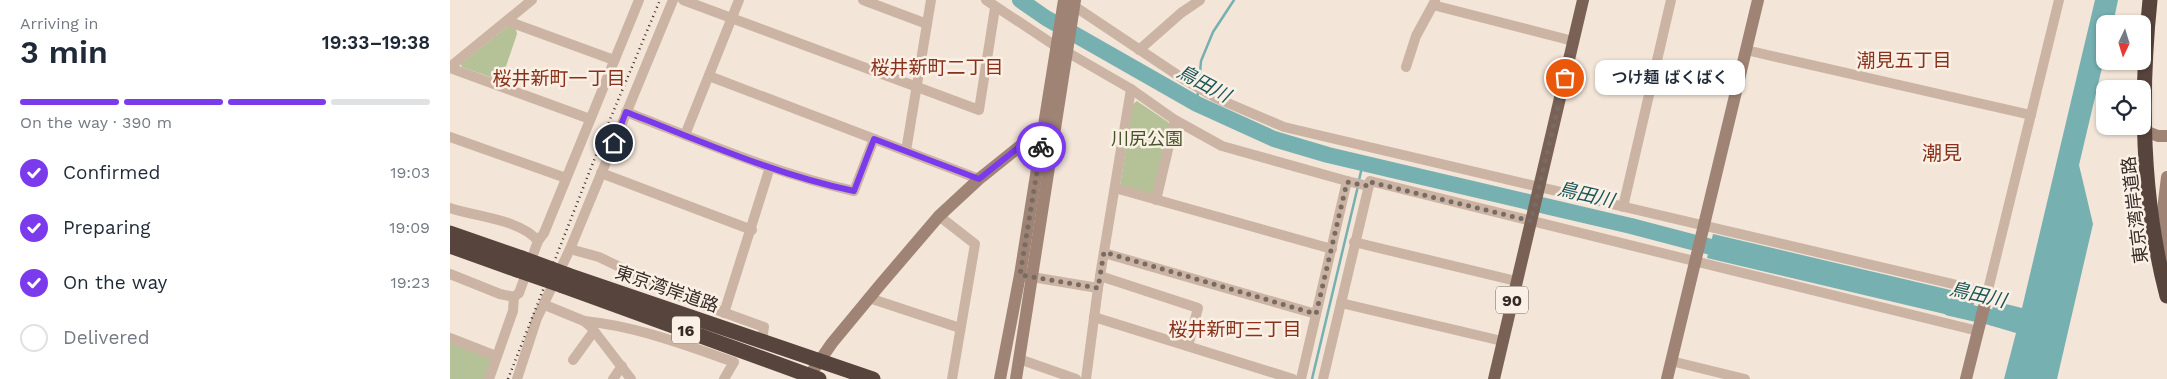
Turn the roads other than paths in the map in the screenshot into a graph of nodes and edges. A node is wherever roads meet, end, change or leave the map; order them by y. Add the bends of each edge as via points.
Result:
1 (532, 0) edge
2 (639, 0) edge
3 (673, 0) edge
4 (683, 0) edge
5 (739, 0) edge
6 (863, 0) edge
7 (931, 0) edge
8 (986, 0) edge
9 (1200, 0) edge
10 (1583, 0) edge
11 (1671, 0) edge
12 (1758, 0) edge
13 (2059, 0) edge
14 (2150, 0) edge
15 (1071, 2) edge
16 (1434, 3) edge
17 (995, 8) junction
18 (732, 18) junction
19 (507, 20) junction
20 (927, 24) junction
21 (1574, 41) junction
22 (1062, 49) junction
23 (1139, 50) junction
24 (1746, 50) junction
25 (614, 60) junction
26 (450, 67) edge
27 (1406, 67) dead end
28 (709, 76) junction
29 (2145, 80) edge
30 (918, 87) junction
31 (1131, 89) junction
32 (626, 112) junction
33 (2030, 116) junction
34 (590, 119) junction
35 (1175, 120) junction
36 (1049, 128) junction
37 (2151, 133) edge
38 (685, 135) junction
39 (2145, 135) edge
40 (2167, 136) edge
41 (450, 137) edge
42 (874, 139) junction
43 (906, 151) junction
44 (770, 167) junction
45 (601, 174) junction
46 (566, 178) junction
47 (2167, 178) edge
48 (979, 179) junction
49 (1347, 182) junction
50 (1368, 186) junction
51 (1538, 187) junction
52 (1115, 188) junction
53 (1156, 200) junction
54 (1623, 207) junction
55 (450, 208) edge
56 (939, 216) junction
57 (1531, 221) junction
58 (1704, 226) junction
59 (752, 230) junction
60 (450, 233) edge
61 (538, 240) junction
62 (1354, 242) junction
63 (450, 246) edge
64 (570, 249) junction
65 (1332, 249) junction
66 (1104, 252) junction
67 (1695, 261) junction
68 (520, 264) junction
69 (450, 274) edge
70 (1025, 276) junction
71 (1100, 276) junction
72 (566, 280) junction
73 (1516, 280) junction
74 (2167, 280) edge
75 (1098, 288) junction
76 (1986, 295) junction
77 (2167, 296) edge
78 (514, 297) junction
79 (869, 298) junction
80 (1341, 303) junction
81 (545, 305) junction
82 (724, 313) junction
83 (1316, 314) junction
84 (1094, 317) junction
85 (584, 321) junction
86 (1979, 327) junction
87 (960, 328) junction
88 (594, 331) junction
89 (450, 338) edge
90 (762, 340) junction
91 (1502, 341) junction
92 (1188, 346) junction
93 (496, 356) junction
94 (1019, 359) junction
95 (573, 360) dead end
96 (820, 360) junction
97 (1671, 361) junction
98 (622, 366) junction
99 (812, 378) edge
100 (489, 379) edge
101 (516, 379) edge
102 (613, 379) edge
103 (631, 379) edge
104 (724, 379) edge
105 (873, 379) edge
106 (952, 379) edge
107 (1000, 379) edge
108 (1016, 379) edge
109 (1076, 379) edge
110 (1086, 379) edge
111 (1292, 379) edge
112 (1301, 379) edge
113 (1323, 379) edge
114 (1494, 379) edge
115 (1667, 379) edge
116 (1745, 379) edge
117 (1966, 379) edge

1 - 19 street
2 - 25 street
3 - 32 street
4 - 18 street
5 - 18 street
6 - 20 street
7 - 20 street
8 - 17 street
9 - 23 street
10 - 21 main road, 90
11 - 54 street
12 - 24 street
13 - 33 street
14 - 29 highway, 東京湾岸道路
15 - 22 street
15 - 23 street
16 - 21 street
16 - 27 street via 1416,36
17 - 22 street
17 - 30 street via 979,110
18 - 28 street
18 - 30 street
19 - 25 street
19 - 26 street
20 - 30 street
21 - 51 main road, 90
22 - 31 street
22 - 36 street
23 - 51 street via 1216,98 1284,127
24 - 33 street
24 - 58 street
25 - 34 street
26 - 34 street
28 - 38 street
28 - 42 street
30 - 43 street
31 - 35 street
31 - 52 street
32 - 38 street
32 - 45 street
33 - 76 street
34 - 46 street
35 - 49 street via 1222,146
35 - 53 street
36 - 48 street
36 - 70 street
37 - 40 street
38 - 44 street
39 - 77 highway, 東京湾岸道路 via 2152,220
41 - 46 street
42 - 43 street
42 - 44 street via 854,191
43 - 48 street
44 - 59 street
45 - 59 street
45 - 64 street
46 - 61 street via 544,233
47 - 74 street via 2162,228
48 - 56 street
49 - 50 street
49 - 65 street
50 - 57 street via 1370,182
50 - 62 street
51 - 54 street
51 - 57 main road, 90
52 - 53 street
52 - 66 street
53 - 65 street
54 - 58 street
55 - 61 street via 531,232
56 - 79 street
56 - 87 street via 975,244
57 - 67 street
57 - 73 main road, 90
58 - 67 street
58 - 76 street
59 - 82 street
60 - 68 highway, 東京湾岸道路 / 16
61 - 78 street via 519,293
62 - 73 street
62 - 80 street
63 - 68 highway, 東京湾岸道路 / 16
64 - 81 street
64 - 82 street via 599,257 684,298
65 - 83 street
66 - 71 street
66 - 83 street
67 - 86 street
67 - 97 street
68 - 72 highway, 東京湾岸道路 / 16, bridge
69 - 78 street
70 - 75 street
70 - 94 street
70 - 107 street
71 - 75 street
71 - 92 street via 1198,308
72 - 90 highway, 東京湾岸道路 / 16
72 - 99 highway, 東京湾岸道路 / 16
73 - 91 main road, 90
75 - 84 street
76 - 86 street
78 - 93 street via 513,311
79 - 87 street
79 - 96 street
80 - 91 street
80 - 113 street
81 - 85 street
81 - 101 street via 537,318
82 - 90 street via 764,327
83 - 112 street
84 - 92 street
84 - 110 street
85 - 88 street
85 - 104 street via 677,342 734,362
86 - 117 street
87 - 106 street
88 - 95 street
88 - 98 street
89 - 93 street
90 - 96 highway, 東京湾岸道路 / 16
91 - 114 main road, 90
92 - 111 street
93 - 100 street
94 - 108 street
94 - 109 street
96 - 99 street
96 - 105 highway, 東京湾岸道路 / 16
97 - 115 street
97 - 116 street
98 - 102 street
98 - 103 street

